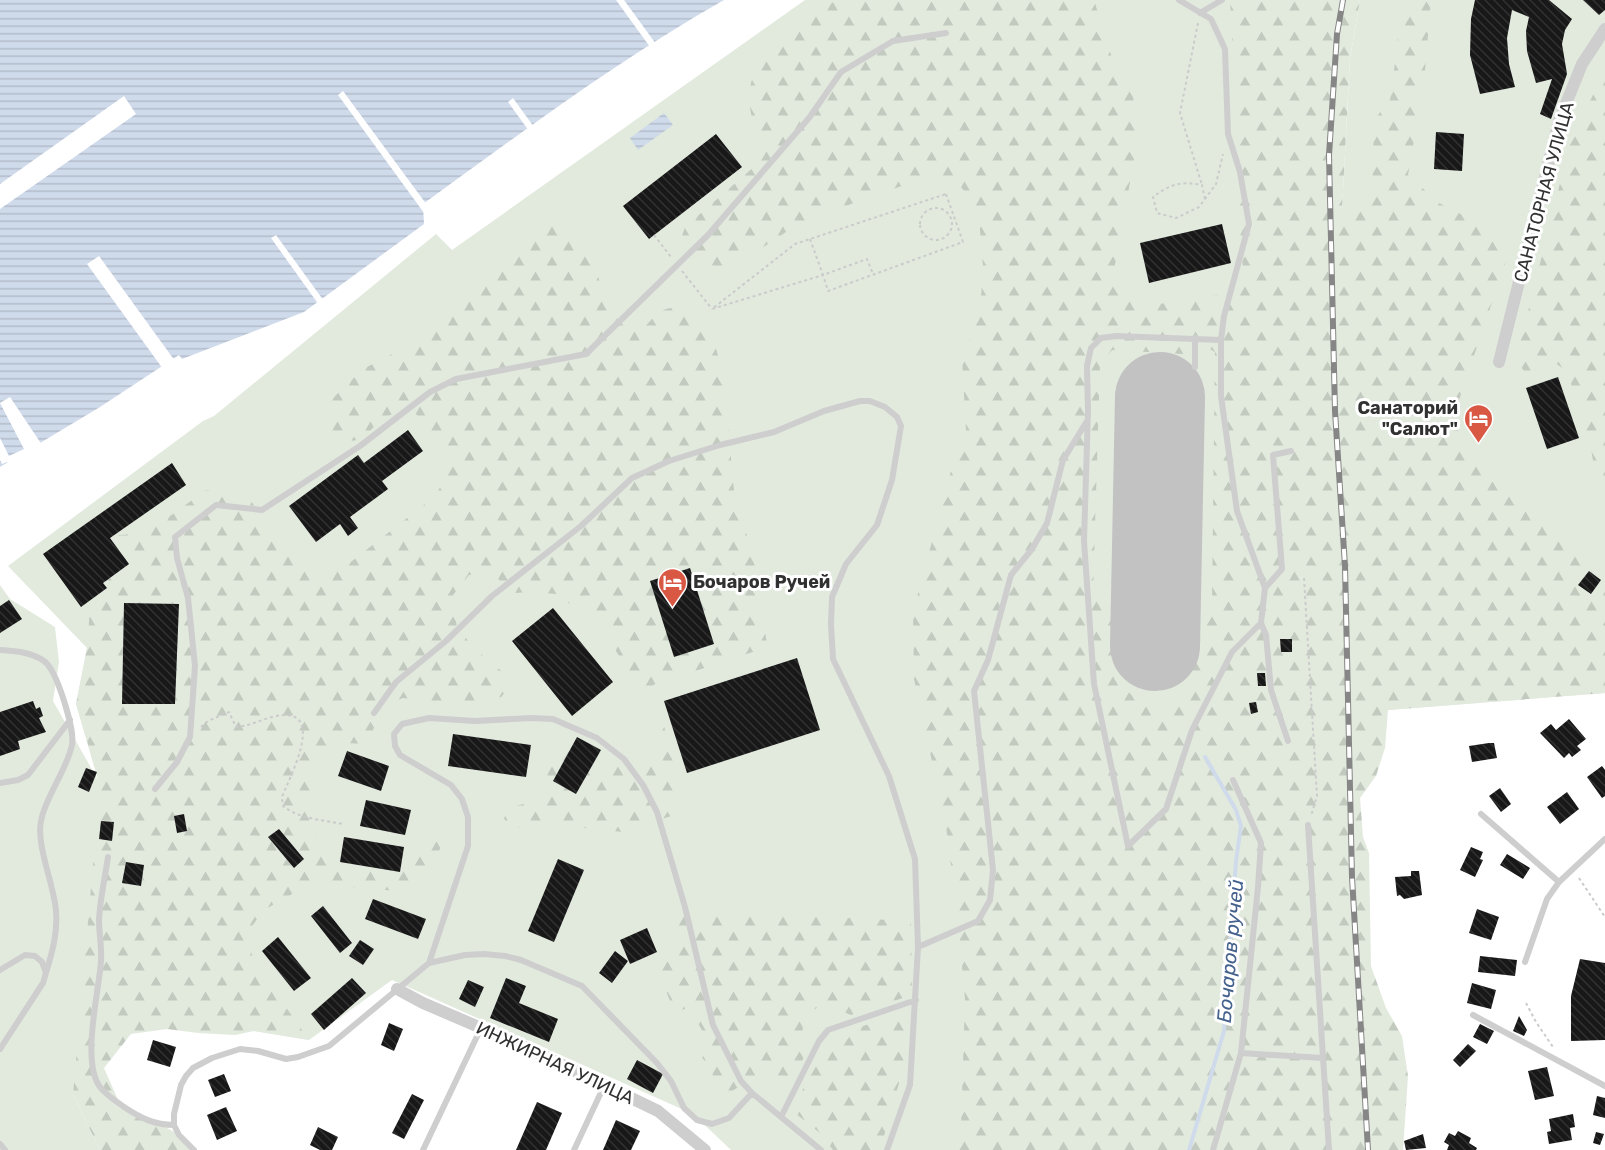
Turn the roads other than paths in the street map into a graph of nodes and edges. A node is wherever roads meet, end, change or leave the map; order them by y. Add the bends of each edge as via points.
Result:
1 (1179, 0) edge
2 (1222, 0) edge
3 (1200, 13) junction
4 (1605, 29) edge
5 (946, 33) dead end
6 (1195, 338) junction
7 (1221, 340) junction
8 (1499, 362) dead end
9 (1194, 367) dead end
10 (1088, 419) junction
11 (1291, 451) dead end
12 (1265, 588) junction
13 (1261, 623) junction
14 (0, 650) edge
15 (374, 713) dead end
16 (70, 720) junction
17 (1288, 741) dead end
18 (1233, 780) dead end
19 (0, 783) edge
20 (155, 789) dead end
21 (1481, 814) dead end
22 (1308, 825) road end
23 (1605, 839) edge
24 (108, 857) dead end
25 (1559, 882) junction
26 (918, 947) junction
27 (1526, 962) dead end
28 (429, 963) junction
29 (0, 970) edge
30 (46, 973) junction
31 (397, 989) junction
32 (916, 1000) junction
33 (1473, 1015) dead end
34 (481, 1027) junction
35 (0, 1049) edge
36 (1241, 1053) junction
37 (1323, 1058) junction
38 (604, 1086) junction
39 (1605, 1086) edge
40 (752, 1093) junction
41 (781, 1117) junction
42 (174, 1125) junction
43 (0, 1144) edge
44 (5, 1150) edge
45 (194, 1150) edge
46 (423, 1150) edge
47 (574, 1150) edge
48 (705, 1150) edge
49 (821, 1150) edge
50 (887, 1150) edge
51 (1213, 1150) edge
52 (1329, 1150) edge

1 - 3 lane
2 - 3 lane
3 - 7 lane via 1211,19 1225,49 1228,134 1240,172 1249,224
4 - 8 street, САНАТОРНАЯ УЛИЦА via 1582,64 1559,121
5 - 20 lane via 893,41 841,72 809,118 708,235 586,354 456,379 430,392 360,446 262,510 216,505 175,537 188,598 195,666 190,737 177,762
6 - 7 lane
6 - 9 lane
6 - 10 lane via 1101,338 1091,348 1087,366
7 - 12 lane via 1221,396 1237,511
10 - 13 lane via 1084,541 1094,684 1128,846 1166,809 1192,730 1232,652
10 - 26 lane via 1063,460 1047,523 1011,575 988,660 974,691 993,870 990,900 978,921
11 - 12 lane via 1273,455 1282,569
12 - 13 lane
13 - 17 lane via 1266,635 1271,690
14 - 16 lane via 25,653 45,662 54,674
15 - 26 lane via 396,682 632,478 669,461 774,432 824,411 860,401 885,407 901,426 892,480 877,525 846,564 832,597 833,659 889,776 915,859
16 - 19 lane via 28,775
16 - 30 lane via 72,745 41,821 56,911 55,943
18 - 36 lane via 1261,843
21 - 25 lane
22 - 37 lane
23 - 25 lane
24 - 42 lane via 99,919 101,961 91,1061 94,1076 111,1099 145,1120
25 - 27 lane via 1547,899
26 - 32 lane
28 - 31 lane
28 - 40 lane via 465,955 505,956 582,987 657,1063 684,1108 697,1120 712,1124 729,1118
28 - 40 lane via 468,846 468,818 462,799 451,785 400,755 394,734 402,724 429,718 553,719 597,738 624,759 643,785 660,823 713,1025 741,1081
29 - 30 lane via 25,955 42,962
30 - 35 lane
31 - 34 street, ИНЖИРНАЯ УЛИЦА
31 - 42 lane via 329,1046 315,1052 286,1059 240,1049 194,1068 181,1085
32 - 41 lane via 828,1030
32 - 50 lane via 910,1085
33 - 39 lane
34 - 38 street, ИНЖИРНАЯ УЛИЦА
34 - 46 lane
36 - 37 lane
36 - 51 lane
37 - 52 lane
38 - 47 lane
38 - 48 street, ИНЖИРНАЯ УЛИЦА via 658,1111
40 - 41 lane
41 - 49 lane
42 - 45 lane
43 - 44 lane

